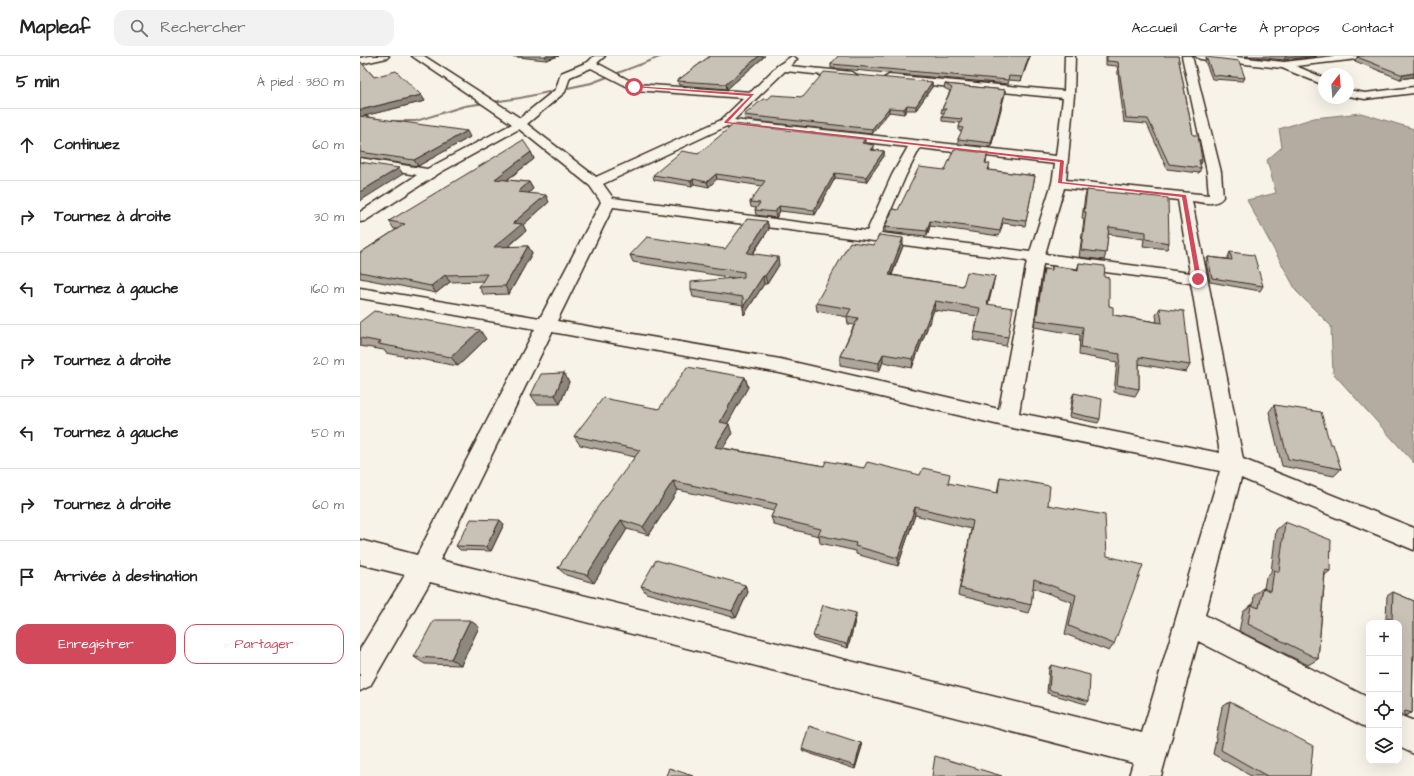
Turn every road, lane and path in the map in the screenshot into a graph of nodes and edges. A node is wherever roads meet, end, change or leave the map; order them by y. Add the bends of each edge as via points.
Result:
1 (384, 56) edge
2 (418, 56) edge
3 (600, 56) edge
4 (796, 56) edge
5 (1070, 56) edge
6 (1187, 56) edge
7 (1200, 56) edge
8 (1358, 56) edge
9 (360, 61) edge
10 (591, 64) junction
11 (1284, 65) junction
12 (781, 68) junction
13 (860, 76) edge
14 (875, 77) edge
15 (1318, 79) edge
16 (1414, 90) edge
17 (1354, 93) edge
18 (752, 95) junction
19 (1069, 95) junction
20 (725, 122) junction
21 (520, 124) junction
22 (916, 144) junction
23 (1062, 161) junction
24 (360, 162) edge
25 (429, 174) junction
26 (595, 183) junction
27 (1059, 183) junction
28 (1184, 196) junction
29 (608, 202) junction
30 (360, 218) edge
31 (873, 235) junction
32 (1036, 257) junction
33 (1198, 279) junction
34 (360, 294) edge
35 (546, 325) junction
36 (1008, 419) junction
37 (1233, 465) junction
38 (1414, 539) edge
39 (360, 552) edge
40 (423, 569) junction
41 (1190, 622) junction
42 (360, 676) edge
43 (1366, 712) edge
44 (1402, 732) edge
45 (1414, 738) edge
46 (1149, 764) edge

1 - 9 street
2 - 21 street
3 - 10 street
4 - 12 street
5 - 19 street
6 - 28 street via 1217,194 1211,199
7 - 11 street
8 - 11 street
10 - 18 street via 634,87
10 - 21 street via 565,75 561,90
11 - 15 street
12 - 13 street
12 - 18 street
14 - 19 street
16 - 17 street via 1365,96
18 - 20 street
19 - 23 street
20 - 22 street
20 - 26 street
21 - 25 street
21 - 26 street
22 - 23 street
22 - 31 street via 899,174
23 - 27 street
24 - 25 street
25 - 30 street
26 - 29 street
27 - 28 street
27 - 32 street
28 - 33 street
29 - 31 street
29 - 35 street
31 - 32 street
32 - 33 street
32 - 36 street
33 - 37 street
34 - 35 street
35 - 36 street via 780,366
35 - 40 street
36 - 37 street
37 - 38 street
37 - 41 street
39 - 40 street
40 - 42 street
40 - 46 street
41 - 43 street
41 - 46 street
44 - 45 street

